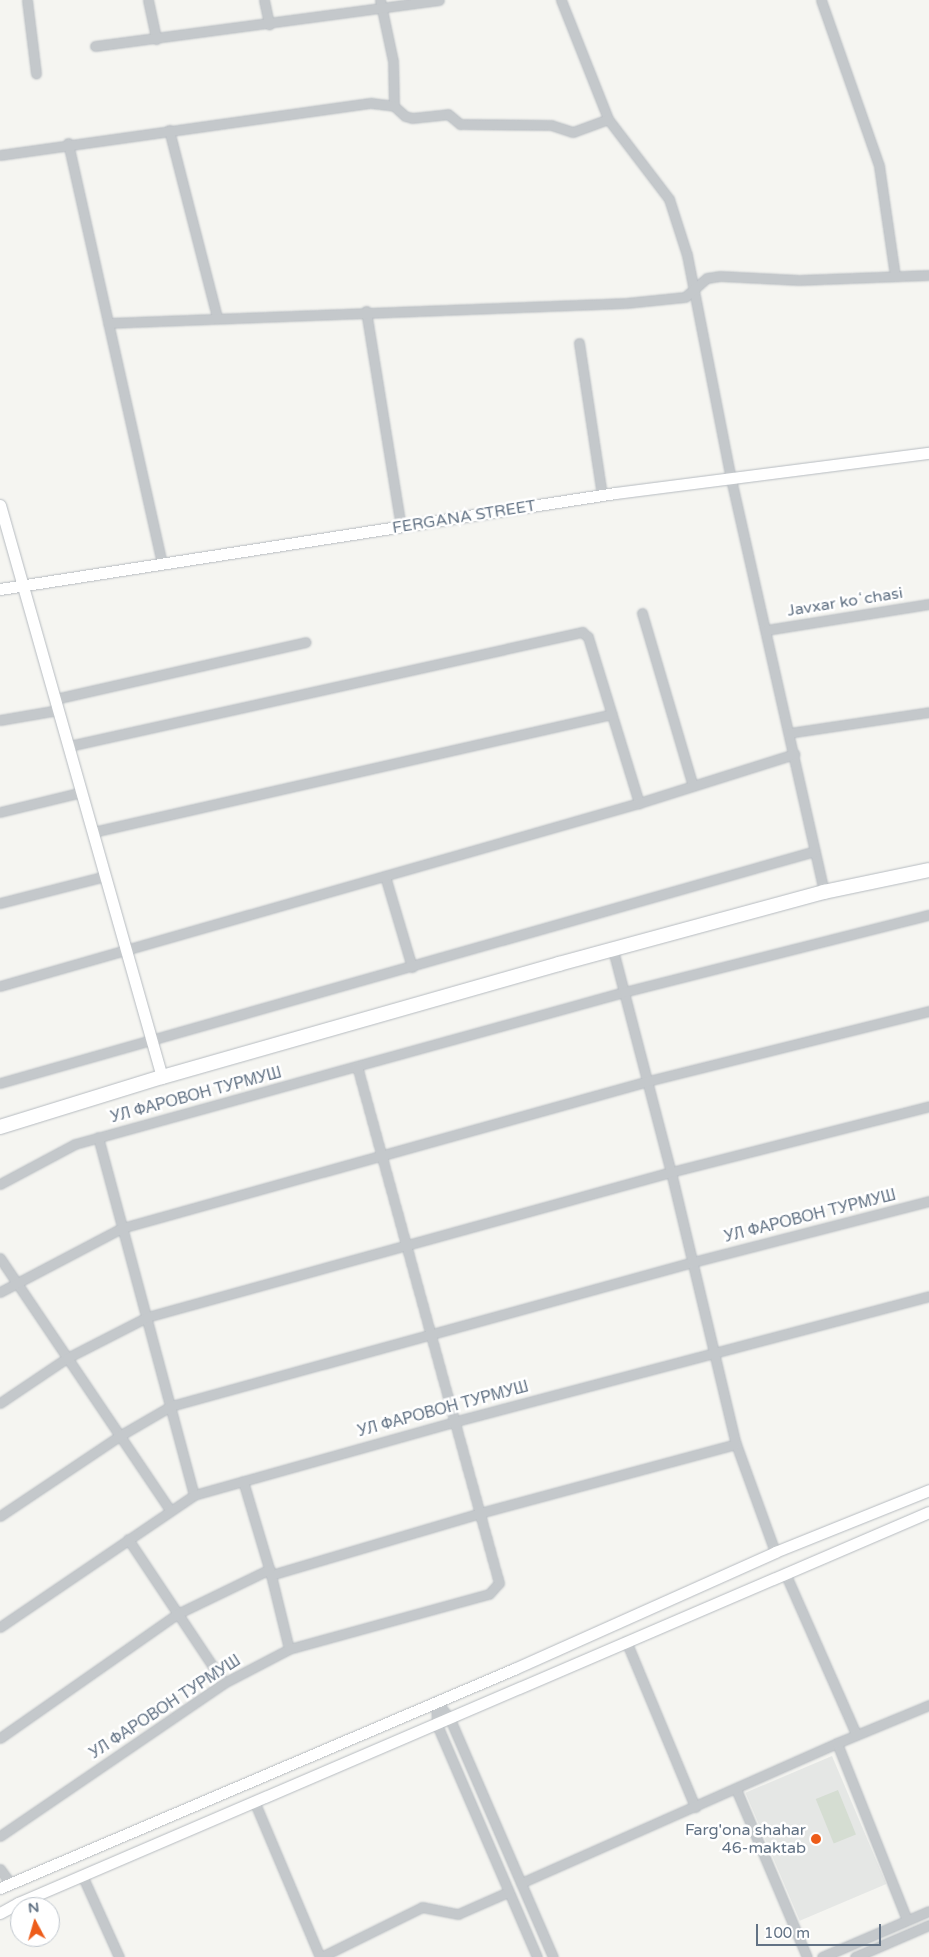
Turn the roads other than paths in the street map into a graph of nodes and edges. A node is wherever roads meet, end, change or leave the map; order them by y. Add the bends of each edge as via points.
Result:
1 (27, 0) edge
2 (148, 0) edge
3 (264, 0) edge
4 (380, 0) edge
5 (439, 0) edge
6 (562, 0) edge
7 (821, 0) edge
8 (382, 10) junction
9 (269, 24) junction
10 (156, 39) junction
11 (95, 46) dead end
12 (36, 73) dead end
13 (394, 106) junction
14 (608, 119) junction
15 (168, 130) junction
16 (68, 143) junction
17 (0, 155) edge
18 (929, 275) edge
19 (895, 276) junction
20 (695, 285) junction
21 (366, 311) junction
22 (217, 317) junction
23 (108, 323) junction
24 (579, 342) dead end
25 (929, 454) edge
26 (731, 479) junction
27 (602, 495) junction
28 (0, 505) edge
29 (401, 526) junction
30 (162, 564) junction
31 (21, 585) junction
32 (0, 589) edge
33 (929, 604) edge
34 (642, 613) dead end
35 (766, 630) junction
36 (306, 642) dead end
37 (55, 699) junction
38 (58, 710) junction
39 (929, 712) edge
40 (612, 714) junction
41 (0, 720) edge
42 (789, 733) junction
43 (69, 746) junction
44 (794, 754) junction
45 (693, 786) junction
46 (82, 792) junction
47 (639, 803) junction
48 (0, 812) edge
49 (93, 832) junction
50 (815, 851) junction
51 (929, 870) edge
52 (105, 876) junction
53 (385, 876) junction
54 (824, 892) junction
55 (0, 902) edge
56 (929, 915) edge
57 (613, 950) junction
58 (125, 951) junction
59 (412, 967) junction
60 (0, 986) edge
61 (624, 992) junction
62 (929, 1011) edge
63 (151, 1042) junction
64 (357, 1066) junction
65 (162, 1077) junction
66 (648, 1081) junction
67 (0, 1083) edge
68 (929, 1106) edge
69 (0, 1127) edge
70 (98, 1137) junction
71 (382, 1156) junction
72 (671, 1172) junction
73 (0, 1184) edge
74 (929, 1201) edge
75 (122, 1228) junction
76 (406, 1245) junction
77 (0, 1258) edge
78 (693, 1262) junction
79 (16, 1282) junction
80 (0, 1292) edge
81 (929, 1296) edge
82 (146, 1317) junction
83 (431, 1334) junction
84 (712, 1352) junction
85 (67, 1358) junction
86 (0, 1403) edge
87 (171, 1406) junction
88 (453, 1422) junction
89 (120, 1435) junction
90 (736, 1444) junction
91 (243, 1481) junction
92 (929, 1490) edge
93 (194, 1495) junction
94 (170, 1510) junction
95 (929, 1512) edge
96 (480, 1513) junction
97 (0, 1516) edge
98 (128, 1539) junction
99 (775, 1552) junction
100 (270, 1572) junction
101 (785, 1573) junction
102 (177, 1614) junction
103 (0, 1628) edge
104 (626, 1641) junction
105 (289, 1649) junction
106 (224, 1682) junction
107 (436, 1701) junction
108 (929, 1705) edge
109 (412, 1711) junction
110 (465, 1712) junction
111 (450, 1719) junction
112 (437, 1724) junction
113 (422, 1730) junction
114 (856, 1734) junction
115 (456, 1735) junction
116 (0, 1738) edge
117 (444, 1740) junction
118 (837, 1743) junction
119 (736, 1789) junction
120 (254, 1801) junction
121 (695, 1807) junction
122 (0, 1836) edge
123 (0, 1869) edge
124 (82, 1875) junction
125 (521, 1882) junction
126 (5, 1886) edge
127 (508, 1892) junction
128 (929, 1911) edge
129 (0, 1914) edge
130 (907, 1920) junction
131 (929, 1925) edge
132 (119, 1957) edge
133 (321, 1957) edge
134 (537, 1957) edge
135 (553, 1957) edge
136 (807, 1957) edge
137 (822, 1957) edge
138 (855, 1957) edge

1 - 12 street
2 - 10 street
3 - 9 street
4 - 8 street
5 - 8 street
6 - 14 street
7 - 19 street via 878,162
8 - 9 street
8 - 13 street via 393,61
9 - 10 street
10 - 11 street
13 - 14 street via 412,118 448,114 460,124 551,125 573,132
13 - 15 street via 371,103
14 - 20 street via 669,199
15 - 16 street
15 - 22 street
16 - 17 street
16 - 23 street
18 - 19 street
19 - 20 street via 800,280 720,276 707,278
20 - 21 street via 685,296 626,303
20 - 26 street
21 - 22 street
21 - 29 street
22 - 23 street
23 - 30 street
24 - 27 street
25 - 26 street, FERGANA STREET
26 - 27 street, FERGANA STREET
26 - 35 street
27 - 29 street, FERGANA STREET
28 - 31 street
29 - 30 street, FERGANA STREET
30 - 31 street, FERGANA STREET
31 - 32 street, FERGANA STREET
31 - 37 street
33 - 35 street, Javxar koʻchasi
34 - 45 street
35 - 42 street
36 - 37 street
37 - 38 street
38 - 41 street
38 - 43 street
39 - 42 street
40 - 43 street via 588,636 582,632
40 - 47 street
40 - 49 street
42 - 44 street
43 - 46 street
44 - 45 street
44 - 50 street
45 - 47 street
46 - 48 street
46 - 49 street
47 - 53 street
49 - 52 street
50 - 54 street
50 - 59 street
51 - 54 main road
52 - 55 street
52 - 58 street
53 - 58 street
53 - 59 street
54 - 57 main road
56 - 61 street, УЛ ФАРОВОН ТУРМУШ
57 - 61 street
57 - 65 main road
58 - 60 street
58 - 63 street
59 - 63 street
61 - 64 street, УЛ ФАРОВОН ТУРМУШ
61 - 66 street
62 - 66 street
63 - 65 street
63 - 67 street
64 - 70 street, УЛ ФАРОВОН ТУРМУШ
64 - 71 street
65 - 69 main road
66 - 71 street
66 - 72 street
68 - 72 street
70 - 73 street, УЛ ФАРОВОН ТУРМУШ via 75,1144
70 - 75 street
71 - 75 street
71 - 76 street
72 - 76 street
72 - 78 street
74 - 78 street, УЛ ФАРОВОН ТУРМУШ
75 - 79 street
75 - 82 street
76 - 82 street
76 - 83 street
77 - 79 street
78 - 83 street, УЛ ФАРОВОН ТУРМУШ
78 - 84 street
79 - 80 street
79 - 85 street
81 - 84 street, УЛ ФАРОВОН ТУРМУШ
82 - 85 street
82 - 87 street
83 - 87 street, УЛ ФАРОВОН ТУРМУШ
83 - 88 street
84 - 88 street, УЛ ФАРОВОН ТУРМУШ
84 - 90 street
85 - 86 street
85 - 89 street
87 - 89 street, УЛ ФАРОВОН ТУРМУШ
87 - 93 street
88 - 91 street, УЛ ФАРОВОН ТУРМУШ
88 - 96 street
89 - 94 street
89 - 97 street, УЛ ФАРОВОН ТУРМУШ
90 - 96 street
90 - 99 street
91 - 93 street, УЛ ФАРОВОН ТУРМУШ
91 - 100 street
92 - 99 street
93 - 94 street, УЛ ФАРОВОН ТУРМУШ
94 - 98 street, УЛ ФАРОВОН ТУРМУШ
95 - 101 street
96 - 100 street
96 - 105 street, УЛ ФАРОВОН ТУРМУШ via 499,1583 489,1594
98 - 102 street
98 - 103 street, УЛ ФАРОВОН ТУРМУШ
99 - 107 street
100 - 102 street
100 - 105 street
101 - 104 street
101 - 114 street
102 - 106 street
102 - 116 street
104 - 110 street
104 - 121 street
105 - 106 street, УЛ ФАРОВОН ТУРМУШ
106 - 122 street, УЛ ФАРОВОН ТУРМУШ
107 - 109 street
107 - 111 street
107 - 112 street
108 - 114 street
109 - 113 street via 423,1722
109 - 126 street
110 - 111 street
110 - 115 street
111 - 112 street
111 - 115 street
112 - 113 street
112 - 117 street
113 - 117 street
113 - 120 street
114 - 118 street
115 - 125 street
117 - 127 street
118 - 119 street
118 - 130 street
119 - 121 street
119 - 136 street
120 - 124 street
120 - 133 street
121 - 125 street
123 - 126 street
124 - 129 street
124 - 132 street
125 - 135 street
127 - 133 street via 458,1914 422,1907
127 - 134 street
128 - 130 street
130 - 137 street
131 - 138 street

